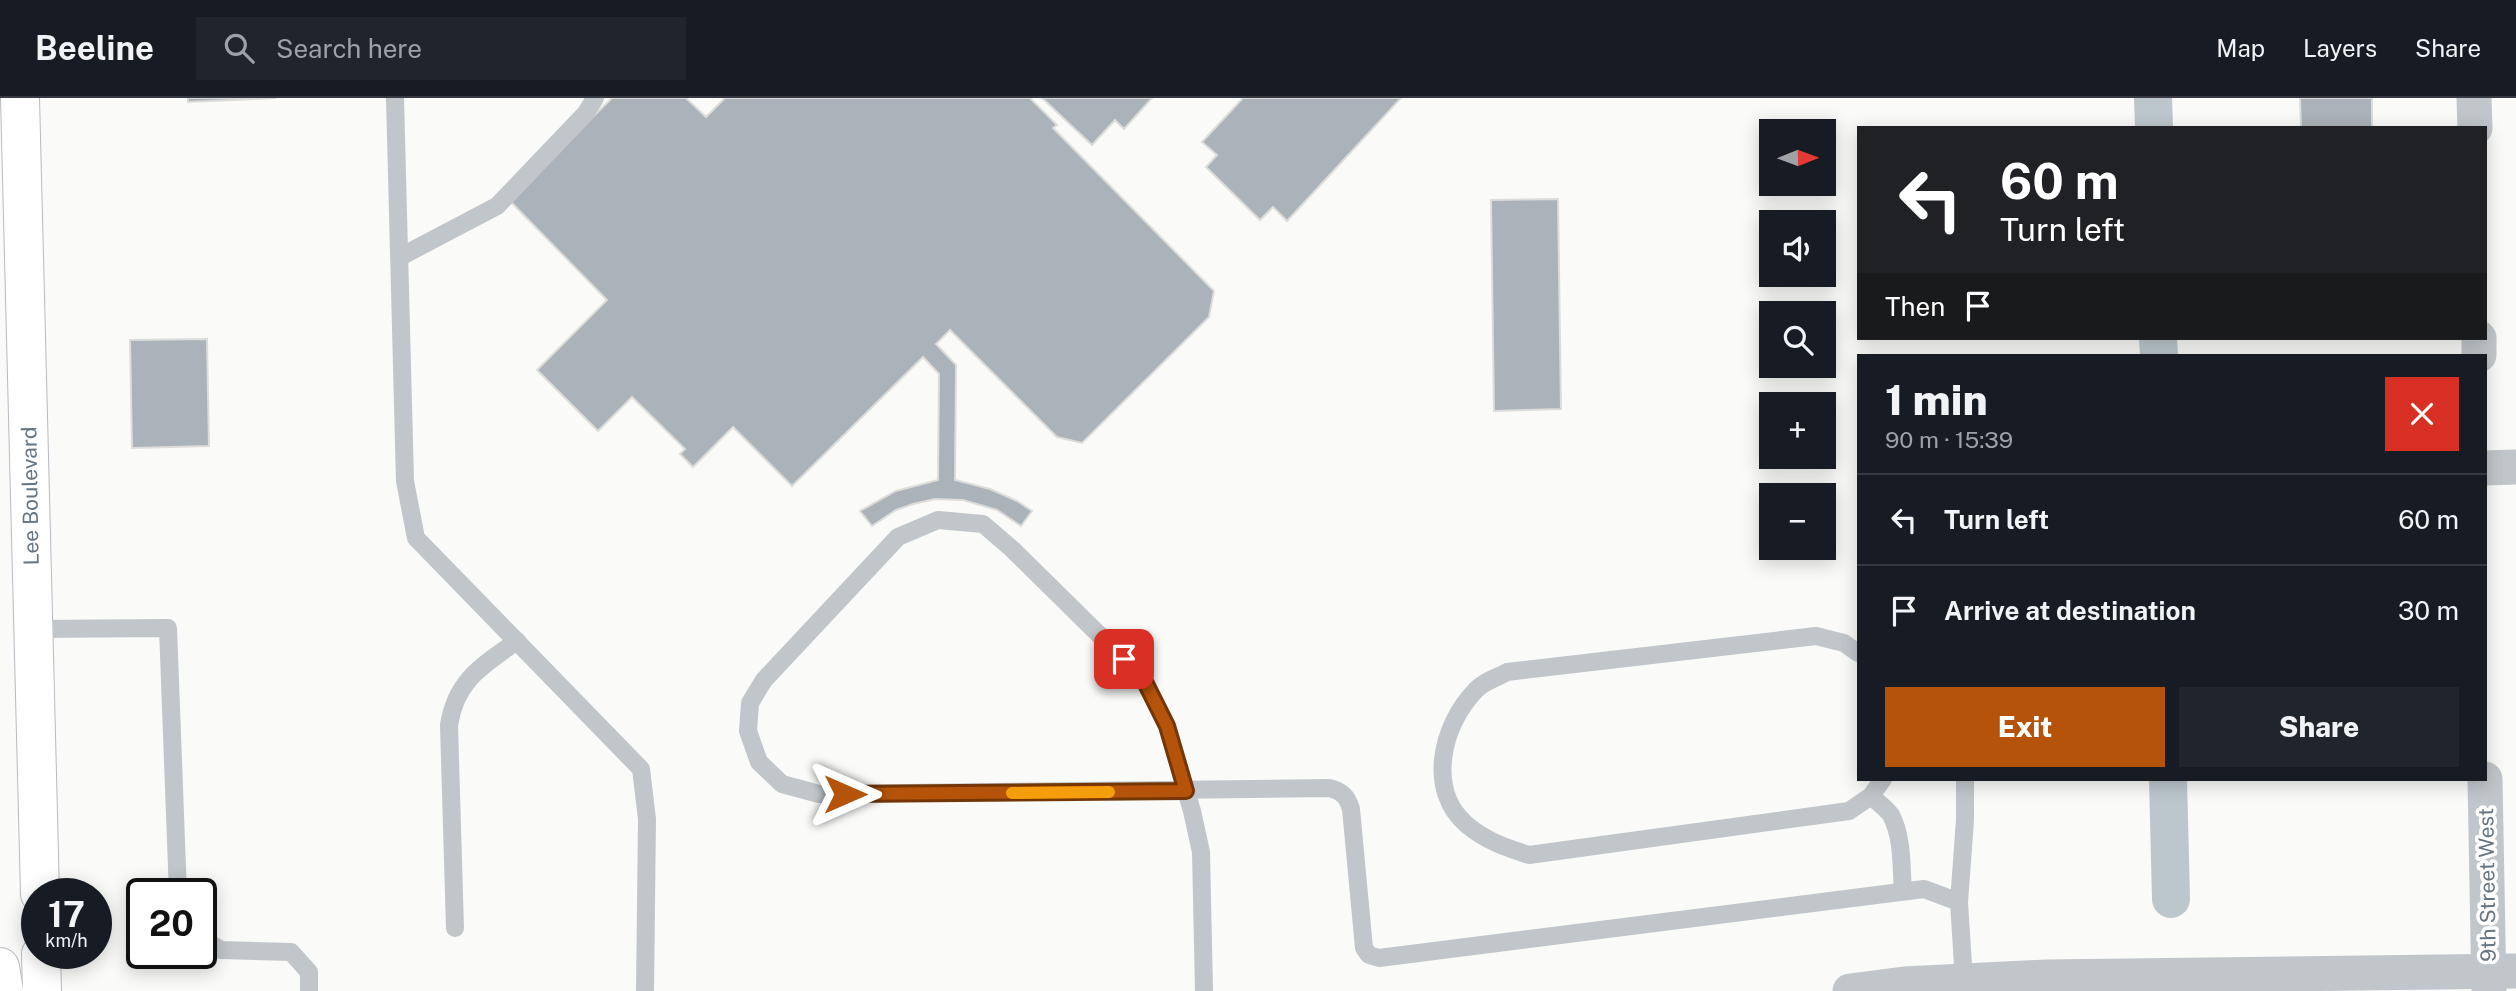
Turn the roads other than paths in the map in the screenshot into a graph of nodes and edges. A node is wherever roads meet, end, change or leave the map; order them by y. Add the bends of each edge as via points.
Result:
1 (20, 98) edge
2 (396, 98) edge
3 (595, 98) edge
4 (2474, 98) edge
5 (2475, 126) edge
6 (400, 257) junction
7 (2516, 467) edge
8 (2487, 468) edge
9 (33, 629) junction
10 (517, 641) junction
11 (1857, 652) edge
12 (1882, 781) edge
13 (1965, 781) edge
14 (2485, 781) edge
15 (1186, 791) junction
16 (1871, 796) junction
17 (40, 878) edge
18 (177, 878) edge
19 (1903, 891) junction
20 (1959, 902) junction
21 (455, 928) dead end
22 (217, 948) edge
23 (0, 967) edge
24 (41, 969) edge
25 (2498, 978) edge
26 (1964, 981) junction
27 (4, 991) edge
28 (42, 991) edge
29 (309, 991) edge
30 (645, 991) edge
31 (1204, 991) edge
32 (1850, 991) edge

1 - 9 main road, Lee Boulevard
2 - 6 lane
3 - 6 lane via 497,206
4 - 5 street
6 - 10 lane via 405,481 416,538
7 - 8 street
9 - 17 main road, Lee Boulevard
9 - 18 lane via 168,628
10 - 21 lane via 475,671 459,691 451,712
10 - 30 lane via 641,769 647,819
11 - 16 lane via 1844,643 1816,636 1507,672 1476,688 1455,716 1441,761 1448,800 1466,824 1496,844 1530,855 1849,811
12 - 16 lane
13 - 20 lane
14 - 25 street, 9th Street West
15 - 15 lane via 819,794 782,784 759,762 748,731 750,703 764,680 898,537 938,520 983,524 1143,678 1167,726
15 - 19 lane via 1339,791 1351,809 1364,948 1379,958
15 - 31 lane via 1201,852
16 - 19 lane via 1890,813 1896,829
19 - 20 lane via 1924,889
20 - 26 lane
22 - 29 lane via 291,952 309,972
23 - 27 main road
24 - 28 main road
25 - 26 street via 2046,976
26 - 32 street

